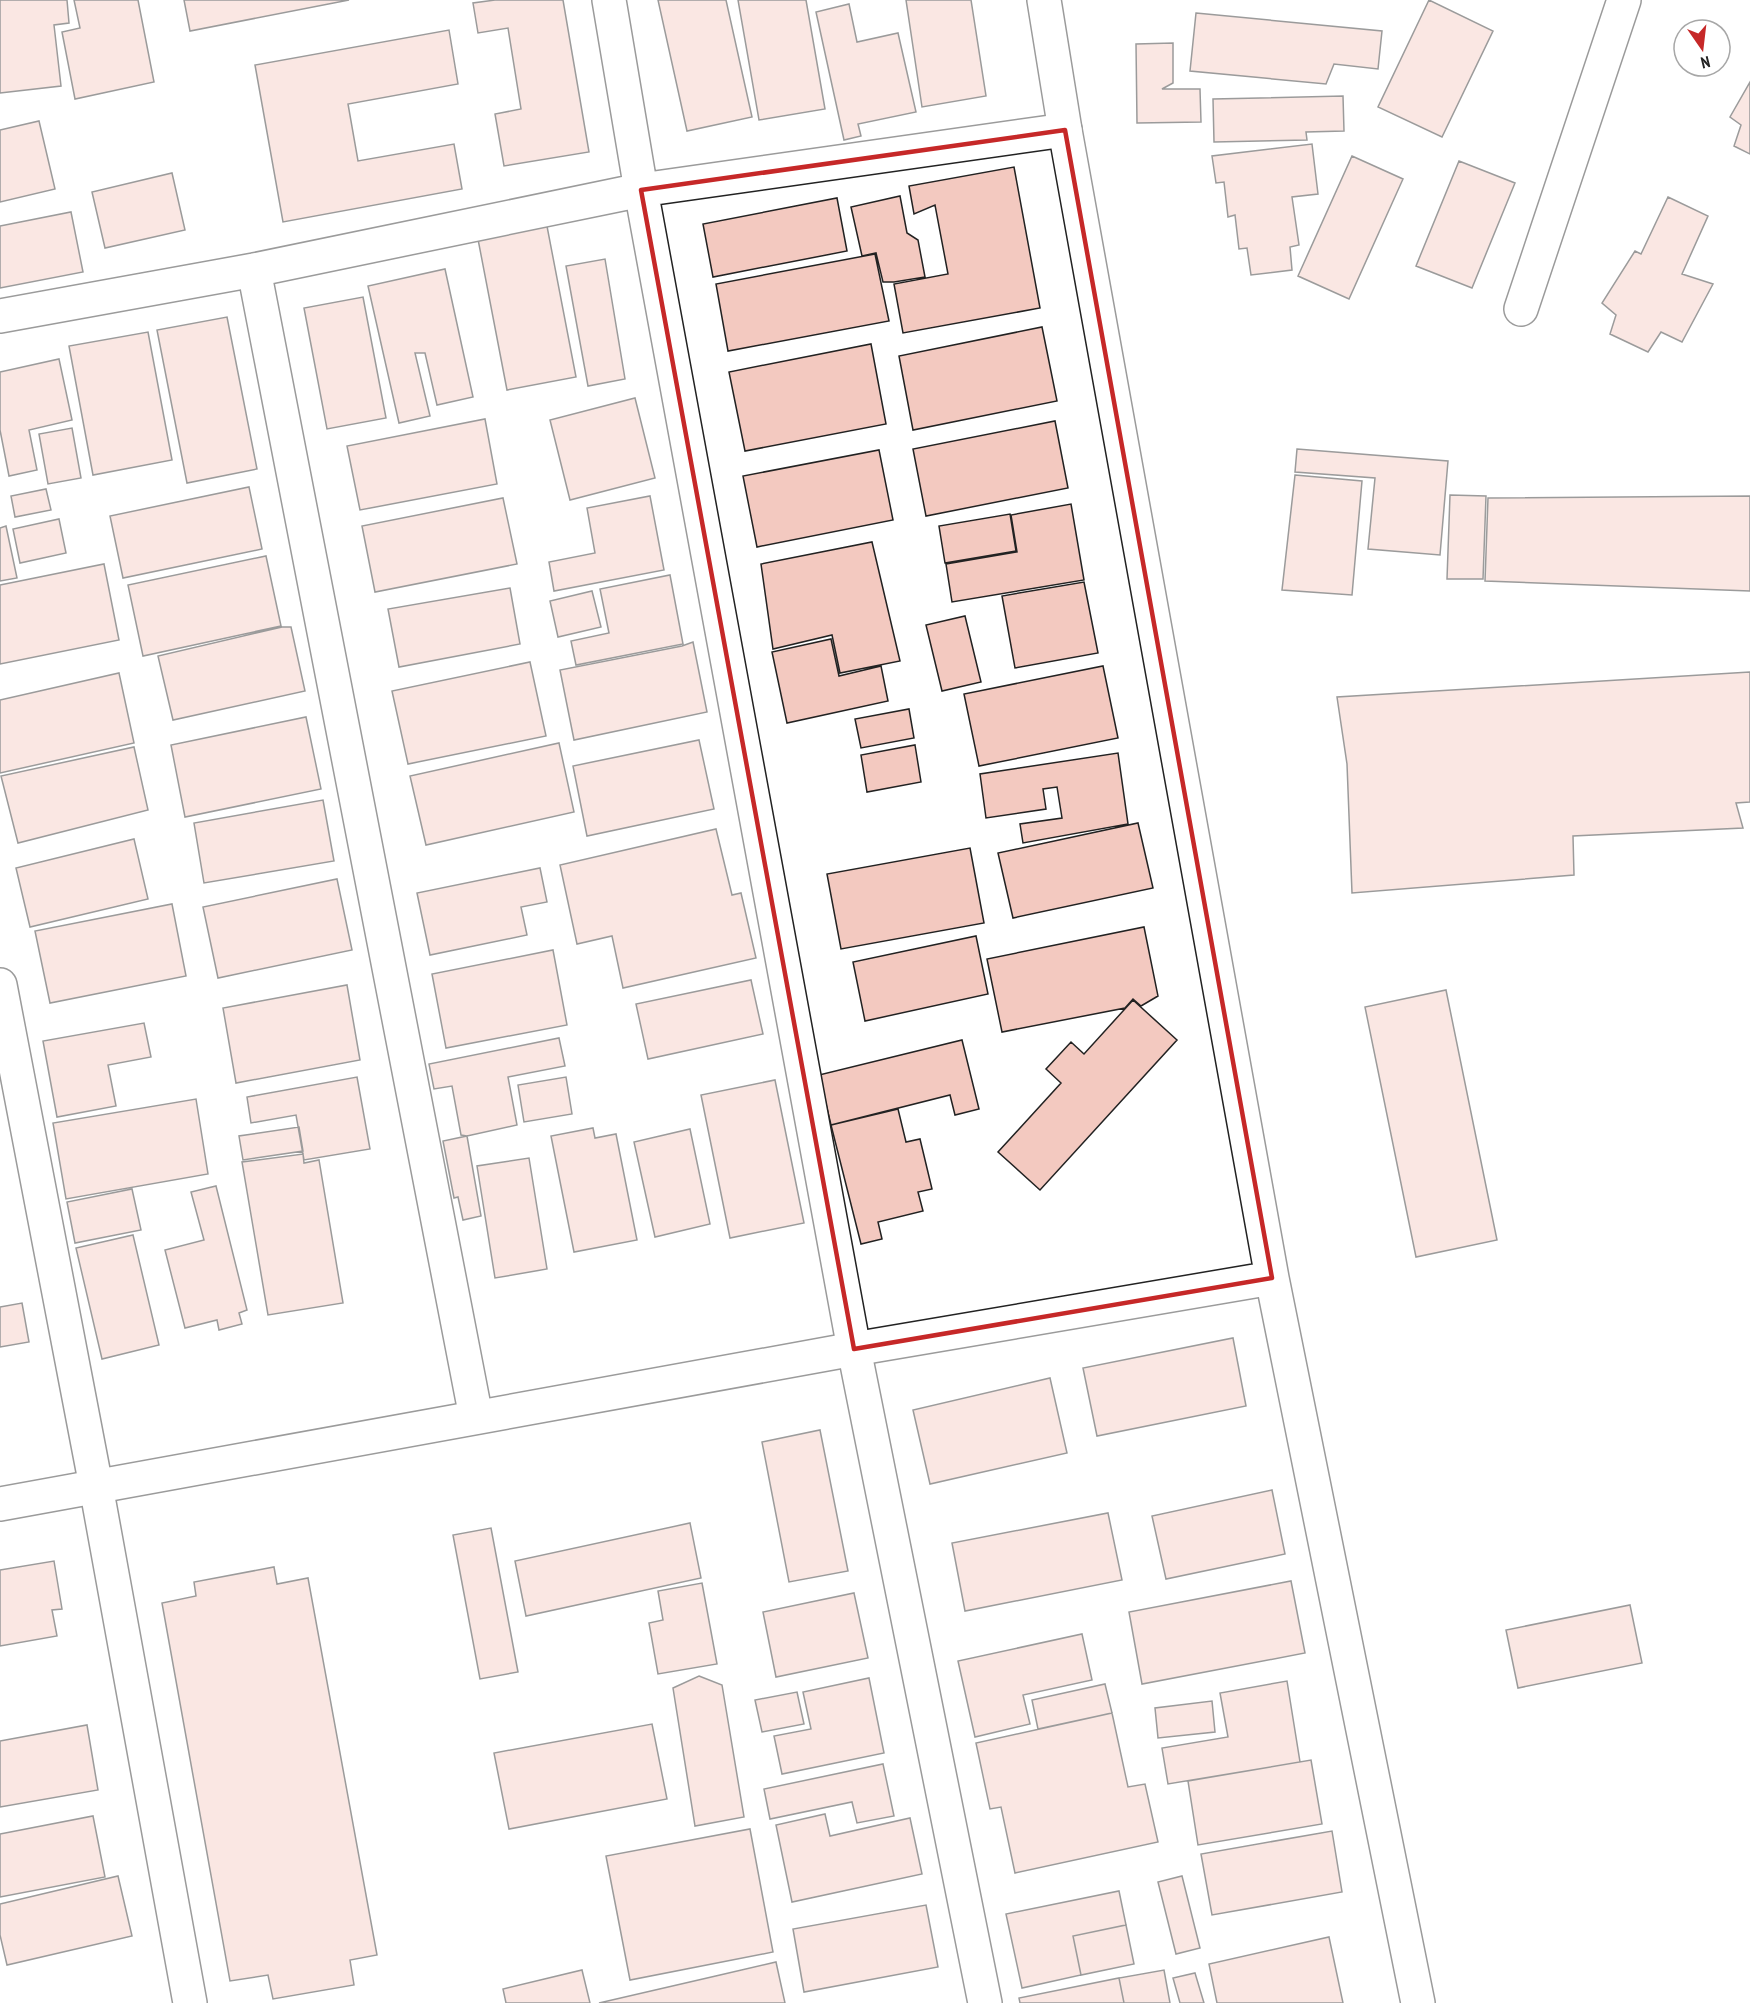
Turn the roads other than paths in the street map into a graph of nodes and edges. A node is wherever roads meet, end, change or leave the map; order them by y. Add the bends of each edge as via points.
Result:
1 (609, 0) edge
2 (1044, 0) edge
3 (1624, 0) edge
4 (1065, 130) junction
5 (641, 190) junction
6 (254, 270) junction
7 (1521, 309) dead end
8 (0, 316) edge
9 (0, 985) edge
10 (1272, 1278) junction
11 (854, 1349) junction
12 (476, 1417) junction
13 (96, 1486) junction
14 (0, 1504) edge
15 (190, 2003) edge
16 (985, 2003) edge
17 (1418, 2003) edge

1 - 5 street
2 - 4 street
3 - 7 street
4 - 5 street
4 - 10 street
5 - 6 street
5 - 11 street
6 - 8 street
6 - 12 street
9 - 13 street
10 - 11 street
10 - 17 street
11 - 12 street
11 - 16 street
12 - 13 street
13 - 14 street
13 - 15 street

